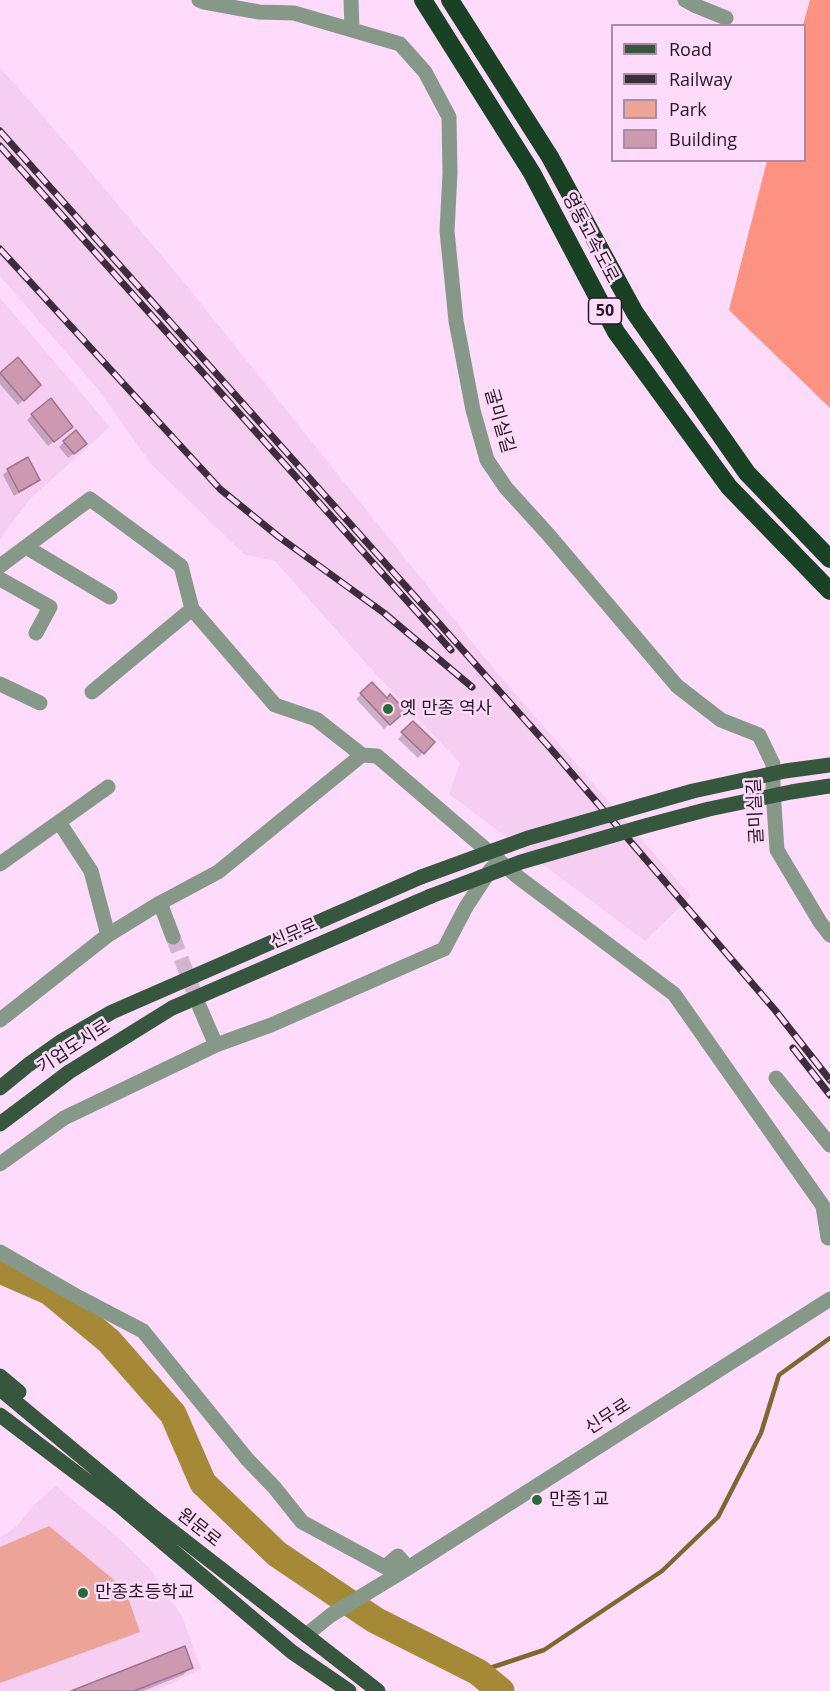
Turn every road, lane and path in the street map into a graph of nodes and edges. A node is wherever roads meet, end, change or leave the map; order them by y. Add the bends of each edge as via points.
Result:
1 (199, 0) edge
2 (351, 0) edge
3 (423, 0) edge
4 (450, 0) edge
5 (685, 0) edge
6 (726, 18) dead end
7 (352, 30) junction
8 (26, 547) junction
9 (830, 559) edge
10 (0, 566) edge
11 (0, 579) edge
12 (830, 591) edge
13 (110, 597) dead end
14 (192, 609) junction
15 (36, 633) dead end
16 (0, 684) edge
17 (92, 692) dead end
18 (40, 703) dead end
19 (362, 755) junction
20 (830, 765) edge
21 (830, 786) edge
22 (108, 787) dead end
23 (59, 822) junction
24 (497, 860) junction
25 (0, 864) edge
26 (160, 903) junction
27 (108, 935) junction
28 (830, 935) edge
29 (173, 937) tunnel mouth
30 (165, 988) joint
31 (172, 1008) joint
32 (200, 1008) tunnel mouth
33 (0, 1020) edge
34 (216, 1045) junction
35 (776, 1078) dead end
36 (0, 1088) edge
37 (0, 1124) edge
38 (830, 1144) edge
39 (0, 1164) edge
40 (828, 1238) dead end
41 (0, 1252) edge
42 (830, 1299) edge
43 (0, 1376) edge
44 (0, 1389) edge
45 (0, 1415) edge
46 (58, 1437) junction
47 (408, 1568) junction
48 (306, 1635) junction
49 (292, 1652) junction
50 (349, 1691) edge
51 (378, 1691) edge

1 - 7 street, 굴미실길 via 259,12 294,13
2 - 7 street
3 - 12 highway, 영동고속도로 / 50 via 532,173 616,332 729,487
4 - 9 highway, 영동고속도로 / 50 via 550,157 635,313 747,473
5 - 6 street
7 - 28 street, 굴미실길 via 400,44 425,72 449,117 447,231 456,321 487,460 506,488 677,686 721,720 759,735 773,764 777,850
8 - 10 street
8 - 13 street
8 - 14 street via 90,499 181,566
11 - 15 street via 50,607
14 - 17 street
14 - 19 street via 275,705 316,719
16 - 18 street
19 - 24 street via 377,756
19 - 26 street via 218,872
20 - 30 main road, 신무로, bridge via 693,790 528,838 421,877
21 - 31 main road, 신무로, bridge via 709,809 521,862 431,896
22 - 23 street
23 - 25 street
23 - 27 street via 91,871
24 - 34 street via 444,949
24 - 40 street via 674,994 822,1206
26 - 27 street
26 - 29 street
27 - 33 street
30 - 36 main road, 기업도시로 via 62,1041
31 - 37 main road, 기업도시로 via 69,1072
32 - 34 street
34 - 39 street via 64,1118
35 - 38 street
41 - 47 street via 143,1331 302,1522 385,1567 398,1556
42 - 47 street, 신무로
43 - 46 main road via 48,1417
44 - 46 main road, 원문로
45 - 49 main road, 원문로 via 120,1506
46 - 48 main road, 원문로
47 - 48 street, 신무로
48 - 49 main road
48 - 51 main road, 원문로
49 - 50 main road, 원문로

